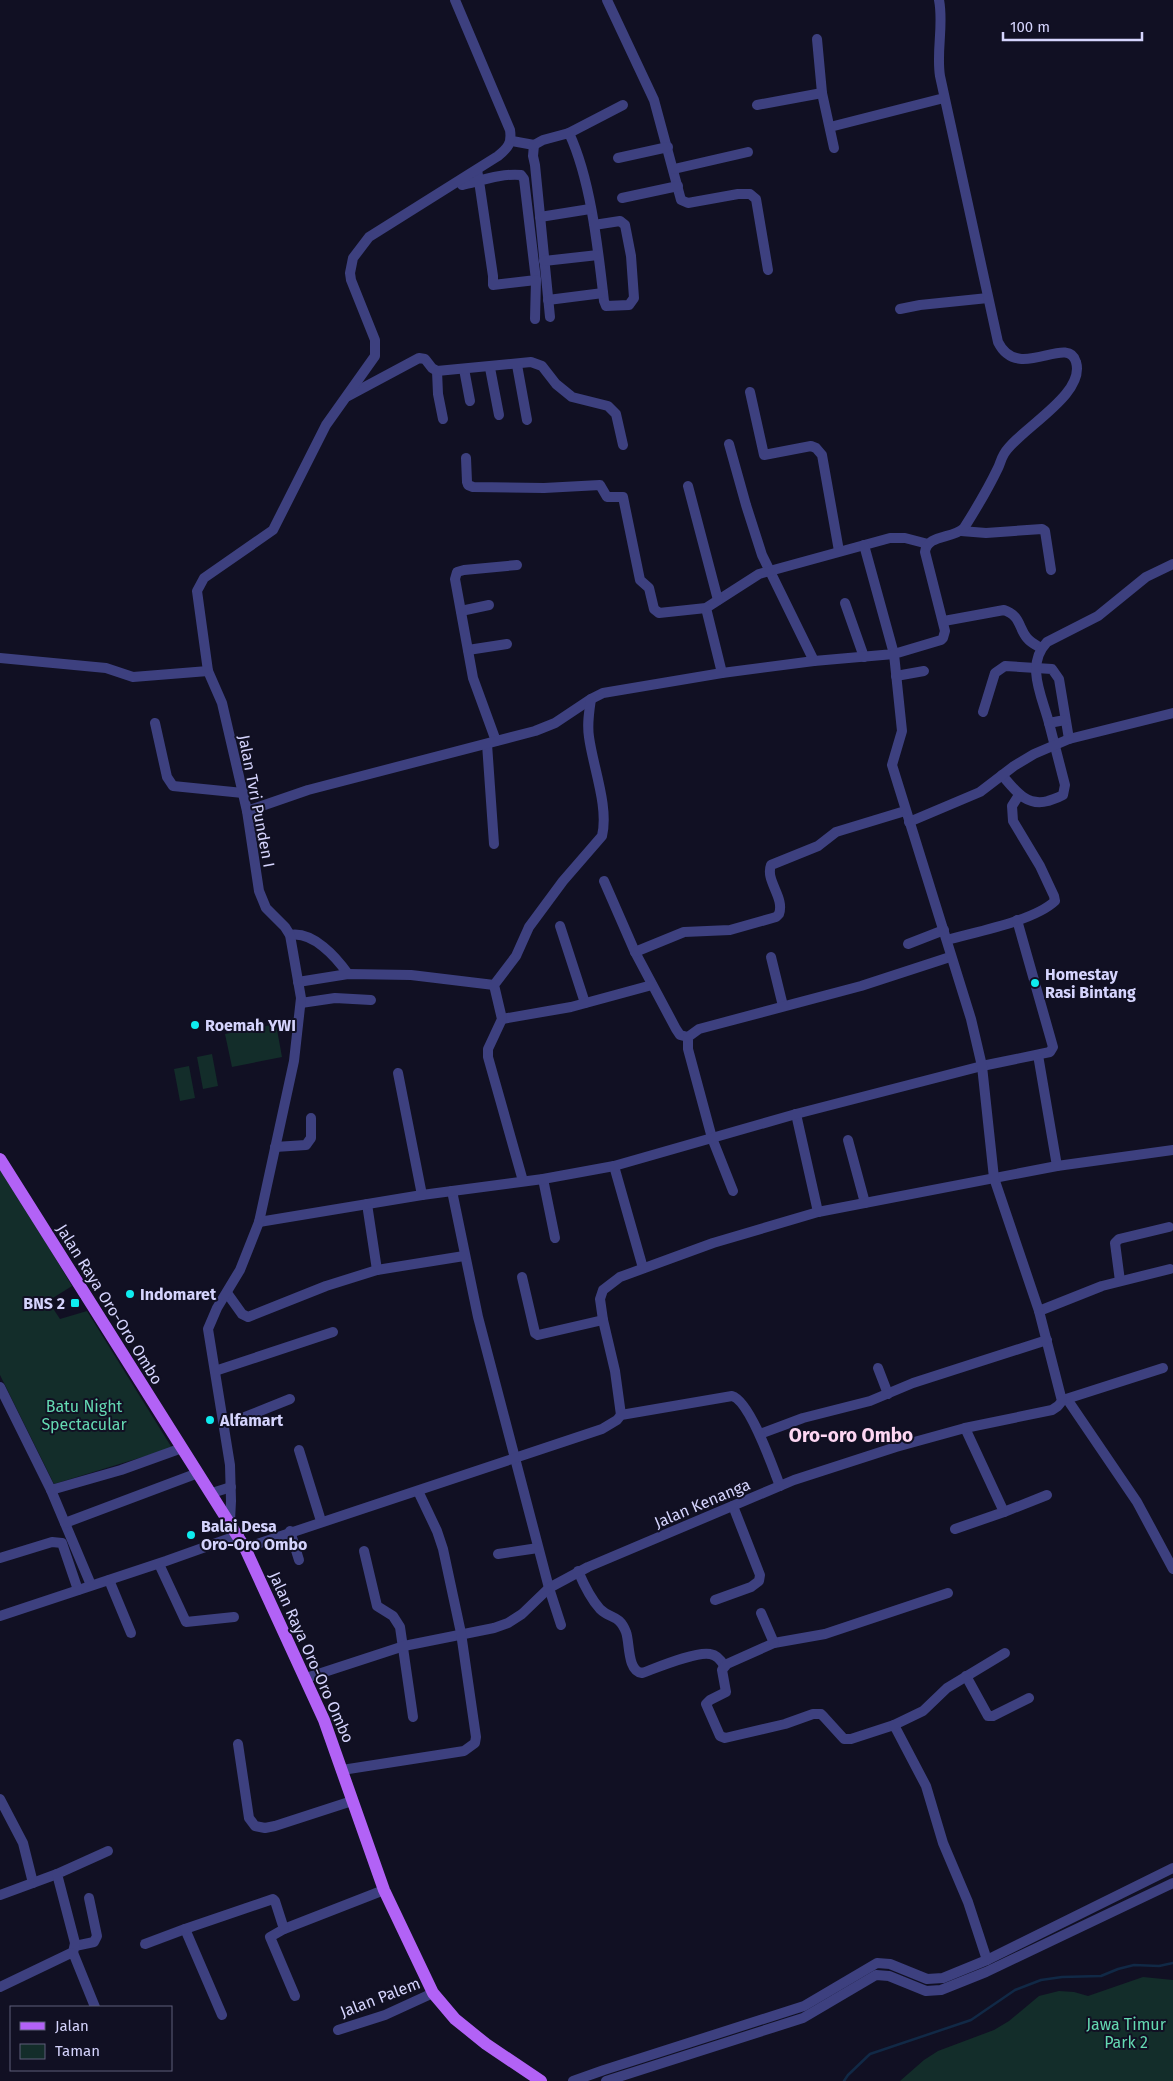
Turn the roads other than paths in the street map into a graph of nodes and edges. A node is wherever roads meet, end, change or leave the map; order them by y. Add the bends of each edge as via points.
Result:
1 (455, 0) edge
2 (607, 0) edge
3 (939, 0) edge
4 (817, 39) dead end
5 (822, 93) junction
6 (944, 98) junction
7 (623, 104) dead end
8 (757, 105) dead end
9 (830, 126) junction
10 (569, 133) junction
11 (512, 141) junction
12 (534, 145) junction
13 (668, 147) junction
14 (834, 148) dead end
15 (748, 152) dead end
16 (618, 158) dead end
17 (674, 169) junction
18 (478, 170) junction
19 (479, 181) junction
20 (462, 185) dead end
21 (678, 186) junction
22 (622, 198) dead end
23 (590, 209) junction
24 (540, 217) junction
25 (594, 225) junction
26 (598, 255) junction
27 (544, 261) junction
28 (768, 270) dead end
29 (536, 280) junction
30 (603, 293) junction
31 (988, 298) junction
32 (548, 300) junction
33 (900, 309) dead end
34 (550, 317) dead end
35 (535, 319) dead end
36 (517, 365) junction
37 (490, 368) junction
38 (464, 369) junction
39 (437, 371) junction
40 (750, 392) dead end
41 (343, 401) junction
42 (470, 401) dead end
43 (499, 415) dead end
44 (443, 420) dead end
45 (527, 420) dead end
46 (729, 444) dead end
47 (622, 446) dead end
48 (466, 458) dead end
49 (688, 486) dead end
50 (961, 531) junction
51 (928, 544) junction
52 (864, 545) junction
53 (839, 551) junction
54 (1173, 564) edge
55 (517, 565) dead end
56 (770, 570) junction
57 (1051, 570) dead end
58 (718, 600) junction
59 (846, 603) dead end
60 (489, 606) dead end
61 (706, 608) junction
62 (461, 611) junction
63 (944, 621) junction
64 (507, 644) dead end
65 (1041, 648) junction
66 (468, 650) junction
67 (894, 654) junction
68 (864, 657) junction
69 (0, 658) edge
70 (814, 661) junction
71 (1034, 668) junction
72 (208, 671) junction
73 (924, 671) dead end
74 (722, 673) junction
75 (896, 676) junction
76 (591, 699) junction
77 (983, 712) dead end
78 (1173, 713) edge
79 (1065, 720) junction
80 (155, 723) dead end
81 (1049, 723) junction
82 (1069, 740) junction
83 (491, 743) junction
84 (1054, 746) junction
85 (1002, 775) junction
86 (243, 793) junction
87 (1019, 795) junction
88 (247, 811) junction
89 (905, 811) junction
90 (909, 822) junction
91 (494, 844) dead end
92 (604, 881) dead end
93 (1017, 920) junction
94 (560, 926) dead end
95 (290, 935) junction
96 (945, 935) junction
97 (908, 944) dead end
98 (636, 952) junction
99 (950, 956) junction
100 (771, 957) dead end
101 (348, 974) junction
102 (298, 982) junction
103 (494, 984) junction
104 (652, 985) junction
105 (371, 1000) dead end
106 (301, 1003) junction
107 (585, 1003) junction
108 (783, 1006) junction
109 (502, 1019) junction
110 (688, 1038) junction
111 (1038, 1055) junction
112 (982, 1066) junction
113 (398, 1072) dead end
114 (796, 1114) junction
115 (310, 1118) dead end
116 (712, 1138) junction
117 (848, 1140) dead end
118 (275, 1147) junction
119 (1173, 1150) edge
120 (0, 1159) edge
121 (614, 1166) junction
122 (1057, 1166) junction
123 (994, 1178) junction
124 (543, 1179) junction
125 (523, 1182) junction
126 (452, 1191) junction
127 (733, 1191) dead end
128 (422, 1195) junction
129 (865, 1203) junction
130 (367, 1204) junction
131 (818, 1212) junction
132 (260, 1222) junction
133 (1169, 1227) dead end
134 (556, 1238) dead end
135 (464, 1256) junction
136 (643, 1268) junction
137 (1170, 1269) dead end
138 (377, 1270) junction
139 (522, 1277) dead end
140 (1120, 1281) junction
141 (227, 1293) junction
142 (1039, 1311) junction
143 (603, 1320) junction
144 (333, 1332) dead end
145 (1047, 1340) junction
146 (878, 1368) dead end
147 (1163, 1368) dead end
148 (215, 1371) junction
149 (0, 1387) edge
150 (888, 1394) junction
151 (290, 1399) dead end
152 (1064, 1400) junction
153 (621, 1415) junction
154 (223, 1423) junction
155 (965, 1428) junction
156 (760, 1434) junction
157 (182, 1448) junction
158 (299, 1450) dead end
159 (515, 1458) junction
160 (198, 1472) junction
161 (780, 1486) junction
162 (231, 1487) junction
163 (50, 1490) junction
164 (418, 1491) junction
165 (212, 1493) junction
166 (1047, 1495) dead end
167 (733, 1506) junction
168 (1004, 1512) junction
169 (230, 1521) junction
170 (321, 1521) junction
171 (65, 1523) junction
172 (955, 1529) dead end
173 (290, 1531) junction
174 (239, 1535) junction
175 (246, 1548) junction
176 (538, 1548) junction
177 (364, 1551) dead end
178 (498, 1554) dead end
179 (0, 1558) edge
180 (300, 1560) dead end
181 (159, 1564) junction
182 (1173, 1569) edge
183 (578, 1572) junction
184 (109, 1580) junction
185 (91, 1585) junction
186 (549, 1588) junction
187 (78, 1590) junction
188 (948, 1593) dead end
189 (715, 1600) dead end
190 (761, 1613) dead end
191 (0, 1616) edge
192 (234, 1617) dead end
193 (561, 1625) dead end
194 (131, 1633) dead end
195 (460, 1633) junction
196 (774, 1643) junction
197 (404, 1646) junction
198 (1005, 1653) dead end
199 (724, 1666) junction
200 (966, 1676) junction
201 (306, 1678) junction
202 (1029, 1698) dead end
203 (413, 1717) dead end
204 (894, 1725) junction
205 (238, 1744) dead end
206 (342, 1770) junction
207 (0, 1799) edge
208 (352, 1801) junction
209 (108, 1851) dead end
210 (1173, 1868) edge
211 (57, 1874) junction
212 (33, 1882) junction
213 (1173, 1883) edge
214 (384, 1890) junction
215 (0, 1895) edge
216 (88, 1898) dead end
217 (1081, 1914) junction
218 (1060, 1923) junction
219 (1086, 1926) junction
220 (185, 1929) junction
221 (284, 1929) junction
222 (1065, 1935) junction
223 (145, 1944) dead end
224 (74, 1949) junction
225 (987, 1960) junction
226 (0, 1987) edge
227 (432, 1993) junction
228 (295, 1996) dead end
229 (95, 2006) edge
230 (808, 2010) junction
231 (222, 2015) dead end
232 (338, 2030) dead end
233 (541, 2081) edge
234 (573, 2081) edge
235 (606, 2081) edge

1 - 11 street
2 - 13 street via 654,100
3 - 6 street via 938,60
4 - 5 street
5 - 8 street
5 - 9 street
6 - 9 street
6 - 31 street
7 - 10 street
9 - 14 street
10 - 12 street
10 - 23 street via 576,146
11 - 12 street
11 - 18 street
12 - 24 street
13 - 16 street
13 - 17 street
15 - 17 street
17 - 21 street
18 - 19 street
18 - 41 street via 369,237 353,258 350,280 376,347 375,356
19 - 20 street
19 - 29 street via 493,285
19 - 29 street via 513,174 524,179
21 - 22 street
21 - 28 street via 681,200 685,203 738,194 750,194 756,199
23 - 24 street
23 - 25 street
24 - 27 street
25 - 26 street
25 - 30 street via 624,222 631,256 633,302 606,306
26 - 27 street
26 - 30 street
27 - 32 street
29 - 35 street
30 - 32 street
31 - 33 street
31 - 50 street via 998,342 1006,354 1023,359 1070,353 1077,368 1072,386 1060,401 1004,454
32 - 34 street
36 - 37 street
36 - 45 street
36 - 47 street via 531,362 542,366 572,397 608,406 616,414
37 - 38 street
37 - 43 street
38 - 39 street
38 - 42 street
39 - 41 street via 426,359 420,358
39 - 44 street
40 - 53 street via 764,455 811,446 822,455
41 - 72 street, Jalan Tvri Punden I via 326,425 272,530 199,583 197,599
46 - 56 street via 756,536
48 - 61 street via 467,482 473,488 600,485 607,497 622,497 640,580 649,588 656,612 663,614
49 - 58 street
50 - 51 street
50 - 57 street via 986,533 1042,528
51 - 52 street via 897,538
51 - 63 street via 925,552
52 - 53 street
52 - 67 street
53 - 56 street
54 - 65 street via 1146,577 1098,616
55 - 62 street via 458,572 455,580
56 - 58 street via 751,578
56 - 70 street
58 - 61 street
59 - 68 street
60 - 62 street
61 - 74 street
62 - 66 street
63 - 65 street via 1004,610 1018,619 1026,637
63 - 67 street via 946,631 940,640
64 - 66 street
65 - 71 street
66 - 83 street via 472,678
67 - 68 street
67 - 75 street
68 - 70 street
69 - 72 street via 106,668 133,677
70 - 74 street
71 - 77 street via 999,668
71 - 79 street via 1052,669 1056,673
71 - 81 street
72 - 86 street, Jalan Tvri Punden I via 222,703
73 - 75 street
74 - 76 street via 602,694
75 - 89 street via 902,731 892,765
76 - 83 street via 555,723
76 - 103 street via 587,724 603,810 602,836 529,927 516,956
78 - 82 street
79 - 81 street
79 - 82 street
80 - 86 street via 166,777 173,786
81 - 84 street
82 - 84 street
83 - 88 street via 308,790
83 - 91 street
84 - 85 street via 1022,760
84 - 87 street via 1065,788 1063,795 1038,802
85 - 87 street
85 - 90 street via 980,792
86 - 88 street, Jalan Tvri Punden I
87 - 93 street via 1012,806 1013,820 1055,899 1053,903
88 - 95 street, Jalan Tvri Punden I via 259,891 266,908
89 - 90 street
89 - 98 street via 836,832 818,846 770,865 769,872 781,906 776,917 730,930 684,932
90 - 96 street
92 - 98 street
93 - 96 street
93 - 111 street via 1054,1047 1050,1052
94 - 107 street
95 - 101 street via 302,935 320,945 338,959
95 - 102 street
96 - 97 street
96 - 99 street
98 - 104 street
99 - 108 street via 861,986
99 - 112 street via 971,1019
100 - 108 street
101 - 102 street
101 - 103 street via 411,975
102 - 106 street
103 - 109 street
104 - 107 street
104 - 110 street via 676,1030
105 - 106 street via 335,998
106 - 118 street via 294,1062
107 - 109 street
108 - 110 street via 698,1029
109 - 125 street via 488,1049 488,1057
110 - 116 street via 690,1058
111 - 112 street
111 - 122 street
112 - 114 street
112 - 123 street
113 - 128 street
114 - 116 street
114 - 131 street
115 - 118 street via 310,1142 301,1146
116 - 121 street
116 - 127 street
117 - 129 street
118 - 132 street
119 - 122 street
120 - 157 main road, Jalan Raya Oro-Oro Ombo
121 - 124 street
121 - 136 street
122 - 123 street
123 - 129 street
123 - 142 street
124 - 125 street
124 - 134 street
125 - 126 street
126 - 128 street
126 - 135 street
128 - 130 street
129 - 131 street
130 - 132 street
130 - 138 street
131 - 136 street
132 - 141 street
133 - 140 street via 1119,1239 1115,1243
135 - 138 street
135 - 159 street
136 - 143 street via 603,1290 600,1299
137 - 140 street
138 - 141 street via 248,1317 242,1314
139 - 143 street via 538,1334
140 - 142 street
141 - 148 street via 208,1329
142 - 145 street
143 - 153 street
144 - 148 street
145 - 150 street
145 - 152 street
146 - 150 street
147 - 152 street, Jalan Kenanga
148 - 154 street
149 - 163 street
150 - 156 street
151 - 154 street
152 - 155 street, Jalan Kenanga via 1052,1410
152 - 182 street via 1137,1502
153 - 156 street via 732,1396 739,1400
153 - 159 street via 602,1430
154 - 162 street
155 - 161 street, Jalan Kenanga via 896,1447
155 - 168 street
156 - 161 street
157 - 160 main road, Jalan Raya Oro-Oro Ombo
157 - 163 street
158 - 170 street
159 - 164 street
159 - 176 street
160 - 165 main road, Jalan Raya Oro-Oro Ombo
160 - 171 street
161 - 167 street, Jalan Kenanga
162 - 165 street
162 - 169 street
163 - 171 street
164 - 170 street
164 - 195 street via 440,1540
165 - 169 main road, Jalan Raya Oro-Oro Ombo
166 - 168 street
167 - 183 street, Jalan Kenanga
167 - 189 street via 760,1575 759,1581 752,1587
168 - 172 street
169 - 174 main road, Jalan Raya Oro-Oro Ombo
170 - 173 street
171 - 185 street
173 - 175 street
173 - 180 street
174 - 175 main road, Jalan Raya Oro-Oro Ombo
174 - 181 street
175 - 201 main road, Jalan Raya Oro-Oro Ombo
176 - 178 street
176 - 186 street
177 - 197 street via 377,1606 397,1620
179 - 187 street via 52,1542 62,1543
181 - 184 street
181 - 192 street via 186,1622
183 - 186 street, Jalan Kenanga
183 - 199 street via 588,1593 603,1612 621,1622 633,1668 638,1672 705,1653 720,1659
184 - 185 street
184 - 194 street
185 - 187 street
186 - 193 street
186 - 195 street, Jalan Kenanga via 508,1623
187 - 191 street
188 - 196 street via 825,1634
190 - 196 street
195 - 197 street, Jalan Kenanga
195 - 206 street via 476,1737 473,1746 464,1751
196 - 199 street
197 - 201 street, Jalan Kenanga
197 - 203 street
198 - 200 street
199 - 204 street via 722,1674 726,1692 706,1704 720,1736 725,1738 813,1714 824,1716 844,1739
200 - 202 street via 988,1716
200 - 204 street via 947,1688 923,1711
201 - 206 main road, Jalan Raya Oro-Oro Ombo
204 - 225 street via 926,1786 943,1843 968,1902
205 - 208 street via 249,1818 254,1826 275,1826
206 - 208 main road, Jalan Raya Oro-Oro Ombo
207 - 212 street via 23,1843
208 - 214 main road, Jalan Raya Oro-Oro Ombo
209 - 211 street
210 - 217 street
211 - 212 street
211 - 224 street
212 - 215 street
213 - 219 street
214 - 221 street
214 - 227 main road, Jalan Raya Oro-Oro Ombo
216 - 224 street via 97,1936 94,1942
217 - 218 street
217 - 219 street
218 - 222 street
218 - 225 street
219 - 222 street
220 - 221 street via 272,1899
220 - 223 street
220 - 231 street
221 - 228 street via 269,1938
222 - 230 street via 942,1990 926,1991 889,1976 876,1975
224 - 226 street
224 - 229 street
225 - 230 street via 935,1979 920,1977 883,1962 877,1963
227 - 232 street, Jalan Palem via 385,2015
227 - 233 main road, Jalan Raya Oro-Oro Ombo via 455,2019
230 - 234 street
230 - 235 street

